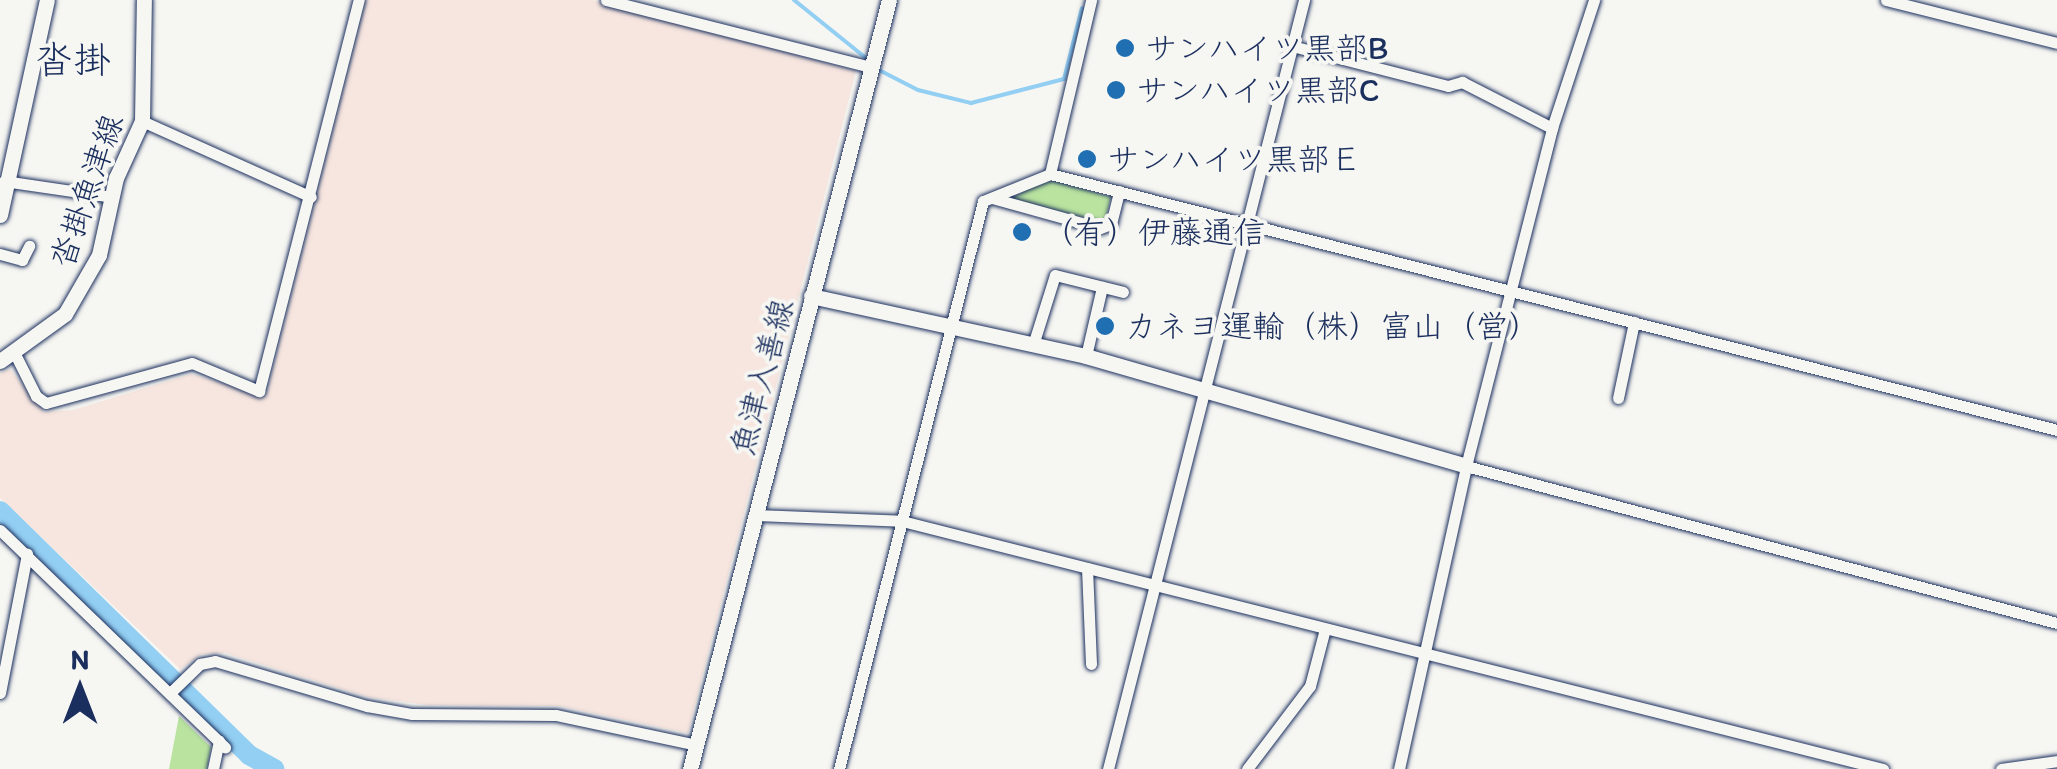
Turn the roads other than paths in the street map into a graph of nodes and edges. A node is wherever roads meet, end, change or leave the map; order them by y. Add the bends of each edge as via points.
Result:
1 (47, 0) edge
2 (144, 0) edge
3 (359, 0) edge
4 (606, 0) edge
5 (889, 0) edge
6 (1091, 0) edge
7 (1304, 0) edge
8 (1594, 0) edge
9 (1886, 0) edge
10 (2057, 43) edge
11 (1292, 46) junction
12 (871, 66) junction
13 (142, 121) junction
14 (1552, 128) junction
15 (1050, 174) junction
16 (4, 181) edge
17 (1119, 191) junction
18 (311, 197) junction
19 (112, 198) junction
20 (992, 198) junction
21 (0, 215) edge
22 (1247, 223) junction
23 (28, 246) dead end
24 (0, 254) edge
25 (1102, 286) junction
26 (1513, 291) junction
27 (1123, 292) dead end
28 (811, 296) junction
29 (1634, 322) junction
30 (952, 326) junction
31 (1033, 344) junction
32 (1086, 356) junction
33 (8, 357) edge
34 (1206, 392) junction
35 (1618, 398) dead end
36 (2057, 430) edge
37 (1466, 466) junction
38 (755, 515) junction
39 (902, 520) junction
40 (0, 530) edge
41 (27, 554) junction
42 (1087, 568) junction
43 (1154, 586) junction
44 (2057, 622) edge
45 (1326, 628) junction
46 (1420, 652) junction
47 (1091, 664) dead end
48 (0, 692) edge
49 (170, 693) junction
50 (696, 746) junction
51 (2057, 761) edge
52 (1875, 768) edge
53 (214, 769) edge
54 (690, 769) edge
55 (839, 769) edge
56 (1108, 769) edge
57 (1247, 769) edge
58 (1399, 769) edge
59 (2001, 769) edge

1 - 16 main road
2 - 13 main road, 沓掛魚津線
3 - 18 street
4 - 12 street
5 - 12 main road, 魚津入善線
6 - 15 street
7 - 11 street
8 - 14 street
9 - 10 street
11 - 14 street via 1448,86 1462,82
11 - 22 street
12 - 28 main road, 魚津入善線
13 - 18 street
13 - 19 main road, 沓掛魚津線
14 - 26 street
15 - 17 street
15 - 20 street
16 - 19 street
16 - 21 main road
17 - 20 street via 1110,224 1100,228
17 - 22 street
18 - 33 street via 259,392 192,363 46,402
19 - 33 main road, 沓掛魚津線 via 100,255 83,290
20 - 30 street via 983,200
22 - 26 street
22 - 34 street
23 - 24 street via 22,260
25 - 27 street
25 - 31 street via 1051,278
25 - 32 street
26 - 29 street
26 - 37 street
28 - 30 main road
28 - 38 main road, 魚津入善線
29 - 35 street
29 - 36 street
30 - 31 main road
30 - 39 street
31 - 32 main road
32 - 34 main road
34 - 37 main road
34 - 43 street
37 - 44 street
37 - 46 street
38 - 39 street
38 - 50 main road, 魚津入善線
39 - 42 street
39 - 55 street
40 - 41 street
41 - 48 street
41 - 49 street
42 - 43 street
42 - 47 street
43 - 45 street
43 - 56 street
45 - 46 street
45 - 57 street via 1310,686
46 - 52 street
46 - 58 street
49 - 50 street via 200,664 215,660 366,706 412,714 556,716
49 - 53 street via 222,744
50 - 54 main road, 魚津入善線
51 - 59 street

